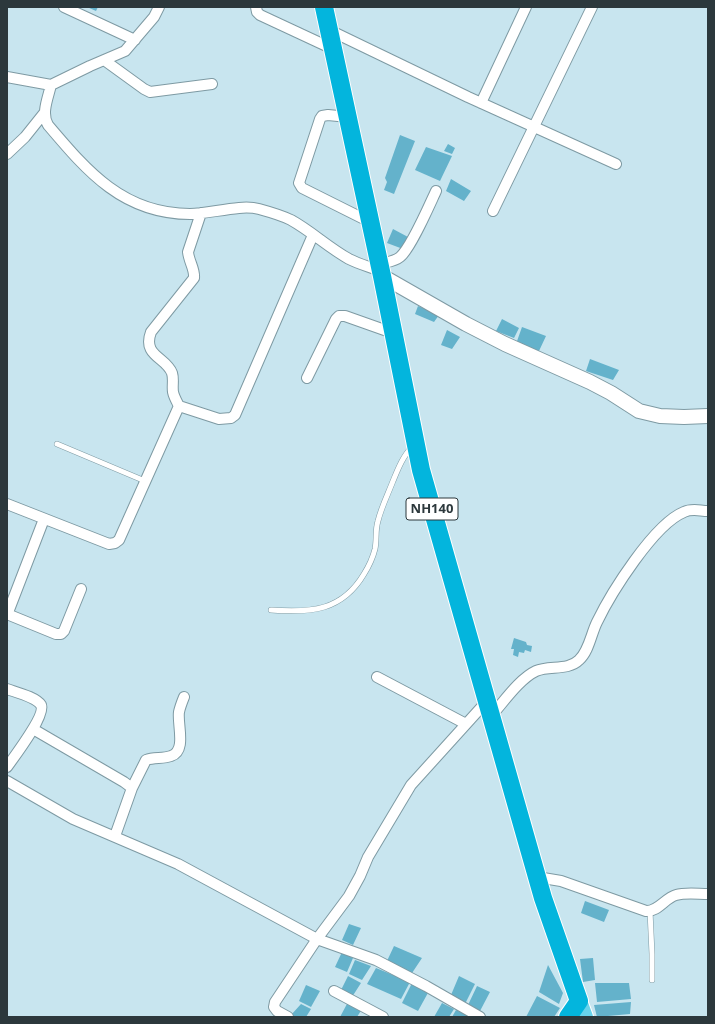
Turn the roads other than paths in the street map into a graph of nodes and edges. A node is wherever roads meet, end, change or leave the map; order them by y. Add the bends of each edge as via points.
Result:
1 (64, 7) edge
2 (159, 7) edge
3 (256, 7) edge
4 (324, 7) edge
5 (526, 7) edge
6 (592, 7) edge
7 (329, 30) junction
8 (135, 40) junction
9 (333, 49) junction
10 (104, 60) junction
11 (7, 77) edge
12 (212, 84) dead end
13 (51, 85) junction
14 (480, 103) junction
15 (45, 112) junction
16 (348, 117) junction
17 (534, 127) junction
18 (7, 154) edge
19 (616, 164) dead end
20 (436, 190) dead end
21 (492, 211) dead end
22 (201, 213) junction
23 (370, 222) junction
24 (313, 235) junction
25 (380, 270) junction
26 (394, 334) junction
27 (307, 378) dead end
28 (179, 406) junction
29 (708, 416) edge
30 (57, 444) dead end
31 (416, 444) junction
32 (145, 481) junction
33 (7, 504) edge
34 (708, 511) edge
35 (44, 518) junction
36 (81, 589) dead end
37 (271, 610) dead end
38 (7, 615) edge
39 (378, 677) dead end
40 (7, 689) edge
41 (184, 697) dead end
42 (489, 709) junction
43 (466, 724) junction
44 (33, 728) junction
45 (7, 766) edge
46 (7, 781) edge
47 (132, 788) junction
48 (115, 836) junction
49 (537, 877) junction
50 (708, 894) edge
51 (650, 911) junction
52 (317, 939) junction
53 (652, 980) dead end
54 (334, 990) dead end
55 (582, 1009) edge
56 (288, 1017) edge
57 (384, 1017) edge
58 (480, 1017) edge
59 (568, 1017) edge

1 - 8 street
2 - 8 street
3 - 9 street via 260,15
4 - 7 highway, NH140
5 - 14 street
6 - 17 street
7 - 9 highway, NH140
7 - 14 street
8 - 10 street via 125,51
9 - 16 highway, NH140
10 - 12 street via 150,92
10 - 13 street
11 - 13 street
13 - 15 street
14 - 17 street
15 - 18 street
15 - 22 street via 48,125 81,164 115,192 138,204 168,212
16 - 23 highway, NH140
16 - 23 street via 324,115 320,119 299,183 302,188
17 - 19 street
17 - 21 street
20 - 25 street via 404,253
22 - 24 street via 258,208 286,218
22 - 28 street via 188,252 194,278 149,337 151,350 170,370 173,392
23 - 25 highway, NH140
24 - 25 street via 350,259
24 - 28 street via 235,415 219,419
25 - 26 highway, NH140
25 - 29 main road via 466,324 590,382 644,413 660,416
26 - 27 street via 339,316
26 - 31 highway, NH140
28 - 32 street
30 - 32 lane
31 - 37 lane via 401,463 378,520 375,550 360,580 351,591 329,606 294,612
31 - 42 highway, NH140 via 421,470
32 - 35 street via 119,540 115,543 109,544
33 - 35 street
34 - 42 street via 683,512 662,527 647,544 604,606 579,660 568,666 533,672
35 - 38 street
36 - 38 street via 61,634
39 - 43 street
40 - 44 street via 34,699 41,705 42,709
41 - 47 street via 179,711 181,733 175,754 146,760
42 - 43 street
42 - 49 highway, NH140
43 - 52 street via 416,778 368,857 351,892
44 - 45 street
44 - 47 street
46 - 48 street via 65,814
47 - 48 street
48 - 52 street via 178,864
49 - 51 street via 561,881 646,912
49 - 55 highway, NH140
50 - 51 street via 676,895
51 - 53 lane
52 - 56 street via 275,1002 274,1007 277,1011
52 - 58 street via 376,960
54 - 57 street
55 - 59 highway, NH140

